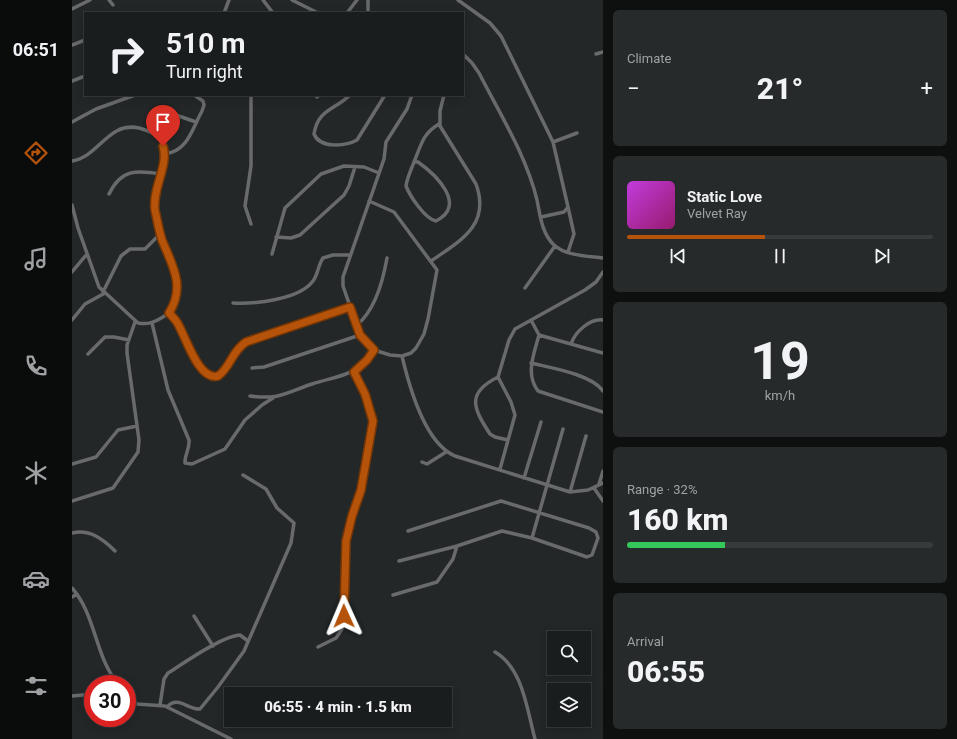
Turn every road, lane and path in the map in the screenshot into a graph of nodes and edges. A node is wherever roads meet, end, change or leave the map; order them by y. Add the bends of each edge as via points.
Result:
1 (90, 0) edge
2 (109, 0) edge
3 (229, 0) edge
4 (263, 0) edge
5 (292, 0) edge
6 (357, 0) edge
7 (368, 0) edge
8 (458, 0) edge
9 (113, 5) dead end
10 (72, 9) edge
11 (224, 12) edge
12 (272, 12) edge
13 (316, 12) edge
14 (348, 12) edge
15 (368, 12) edge
16 (84, 40) edge
17 (72, 45) edge
18 (603, 52) edge
19 (596, 54) dead end
20 (464, 55) edge
21 (84, 76) edge
22 (72, 81) edge
23 (132, 96) edge
24 (195, 96) edge
25 (251, 96) edge
26 (348, 96) edge
27 (385, 96) edge
28 (412, 96) edge
29 (444, 96) edge
30 (157, 120) dead end
31 (72, 122) edge
32 (196, 122) junction
33 (439, 124) junction
34 (577, 133) dead end
35 (553, 142) junction
36 (165, 154) junction
37 (72, 161) edge
38 (414, 162) junction
39 (356, 167) junction
40 (379, 173) junction
41 (161, 174) junction
42 (109, 194) dead end
43 (369, 201) junction
44 (72, 205) edge
45 (568, 207) junction
46 (541, 217) junction
47 (251, 224) dead end
48 (160, 234) junction
49 (276, 237) junction
50 (554, 246) junction
51 (568, 252) junction
52 (87, 254) junction
53 (272, 254) dead end
54 (350, 255) junction
55 (386, 258) dead end
56 (603, 258) edge
57 (431, 261) junction
58 (72, 272) edge
59 (603, 272) edge
60 (525, 288) dead end
61 (104, 293) junction
62 (233, 303) dead end
63 (350, 307) junction
64 (169, 313) junction
65 (72, 320) edge
66 (531, 320) junction
67 (603, 320) edge
68 (135, 322) junction
69 (152, 323) junction
70 (357, 326) junction
71 (360, 335) junction
72 (539, 335) junction
73 (129, 340) junction
74 (571, 344) junction
75 (374, 350) junction
76 (603, 353) edge
77 (88, 354) dead end
78 (402, 356) junction
79 (531, 363) junction
80 (252, 368) dead end
81 (354, 372) junction
82 (498, 377) junction
83 (603, 391) edge
84 (250, 396) dead end
85 (273, 398) junction
86 (603, 412) edge
87 (541, 422) dead end
88 (137, 426) junction
89 (563, 429) dead end
90 (586, 436) dead end
91 (508, 440) junction
92 (446, 452) junction
93 (422, 462) dead end
94 (72, 464) edge
95 (500, 469) junction
96 (603, 471) edge
97 (243, 475) dead end
98 (524, 478) junction
99 (601, 484) edge
100 (547, 485) junction
101 (594, 488) junction
102 (570, 492) junction
103 (72, 501) edge
104 (603, 501) edge
105 (540, 513) junction
106 (408, 531) dead end
107 (72, 533) edge
108 (532, 538) junction
109 (457, 546) junction
110 (115, 551) dead end
111 (398, 561) dead end
112 (72, 588) edge
113 (77, 594) junction
114 (393, 595) dead end
115 (72, 598) edge
116 (194, 616) dead end
117 (248, 641) junction
118 (214, 646) junction
119 (318, 646) dead end
120 (495, 652) dead end
121 (112, 675) edge
122 (84, 695) edge
123 (72, 696) edge
124 (136, 703) edge
125 (160, 705) junction
126 (167, 707) junction
127 (231, 739) edge
128 (535, 739) edge

1 - 10 street
2 - 9 street
3 - 11 street
4 - 12 street
5 - 13 street
6 - 14 street
7 - 15 street
8 - 35 street via 483,17 498,32
16 - 17 street
18 - 19 street
20 - 46 street via 479,73 525,164
21 - 22 street
23 - 31 street via 96,109
24 - 32 street via 204,103
25 - 47 street via 251,166 245,206
26 - 27 street via 328,109 319,119 314,134 319,139 338,146 358,140
28 - 40 street via 407,109 386,142
29 - 33 street
30 - 32 street via 173,114
32 - 36 street via 181,149
33 - 38 street via 422,139
33 - 57 street via 476,184 480,203 474,228
34 - 35 street
35 - 45 street
36 - 37 street via 156,134 128,127 106,137 84,158
36 - 41 street
38 - 38 street via 407,190 428,217 436,221 448,212 448,196 426,168
39 - 40 street via 369,168
39 - 49 street via 344,195 300,235 291,238
39 - 49 street via 334,168 315,179 285,208
40 - 43 street
41 - 42 street via 126,173
41 - 48 street via 155,203
43 - 54 street
43 - 57 street via 394,212
44 - 52 street
45 - 46 street via 564,212
45 - 51 street via 574,234
46 - 50 street via 546,236
48 - 61 street via 145,249 130,249 121,256
48 - 64 street via 176,274 175,301
49 - 53 street
50 - 51 street
50 - 60 street
51 - 56 street
52 - 58 street
52 - 61 street via 98,285
54 - 62 street via 325,257 321,260 313,281 297,292 258,304
54 - 63 street via 342,283
55 - 70 street via 378,293 367,315
57 - 78 street via 437,275 424,334 411,353
59 - 66 street via 596,282 585,290
61 - 65 street via 85,304
61 - 68 street
63 - 64 street via 246,342 235,351 221,374 215,377 201,367 193,356 179,326
63 - 70 street
64 - 69 street
66 - 72 street
66 - 82 street via 512,333
67 - 74 street via 596,320 580,330 573,337
68 - 69 street
68 - 73 street
69 - 85 street via 168,390 189,440 190,448 185,463 192,464 225,449 245,420 262,404
70 - 71 street
71 - 75 street
71 - 80 street via 264,367
72 - 74 street
72 - 79 street
73 - 77 street via 105,337
73 - 88 street via 127,357
74 - 76 street
75 - 78 street
75 - 81 street
78 - 92 street via 425,424
79 - 83 street via 592,381
79 - 86 street via 531,374 538,391
81 - 85 street
81 - 119 street via 369,404 373,421 372,430 366,450 361,490 346,541 342,628 336,638
82 - 91 street via 515,413
82 - 91 street via 481,387 476,397 476,406 490,434
84 - 85 street
87 - 98 street
88 - 94 street via 118,430 96,457
88 - 103 street via 140,443 138,452 113,488
89 - 100 street
90 - 102 street
91 - 95 street
92 - 93 street via 427,464
92 - 95 street
95 - 98 street
96 - 99 street
97 - 117 street via 266,489 276,508 295,525 291,543
98 - 100 street
99 - 101 street
100 - 102 street
100 - 105 street
101 - 102 street
101 - 104 street
105 - 106 street via 502,501
105 - 108 street
105 - 108 street via 596,532 598,538 594,551 587,557
107 - 110 street via 84,531 93,534
108 - 109 street via 502,531
109 - 111 street
109 - 114 street via 453,559 437,582
112 - 113 street
113 - 115 street
113 - 121 street via 86,609
116 - 118 street
117 - 118 street via 238,635
117 - 126 street via 238,660 200,709 180,702 170,703
118 - 125 street via 166,675
120 - 128 street via 508,661 514,670
122 - 123 street
124 - 125 street
125 - 126 street
126 - 127 street

